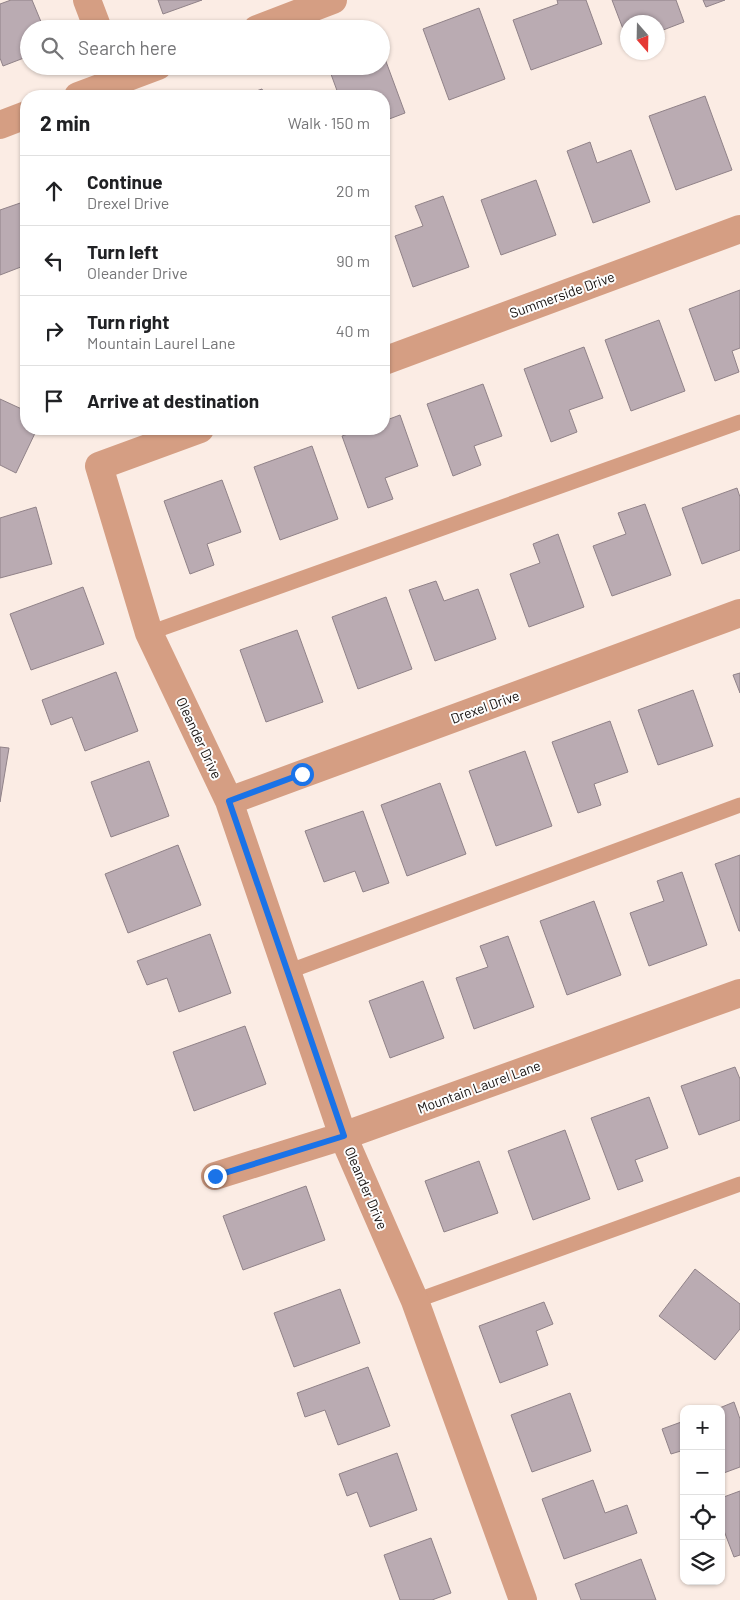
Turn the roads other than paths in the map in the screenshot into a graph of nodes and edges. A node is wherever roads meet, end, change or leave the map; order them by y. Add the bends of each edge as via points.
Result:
1 (87, 0) edge
2 (333, 0) edge
3 (95, 20) edge
4 (281, 20) edge
5 (112, 75) edge
6 (88, 90) edge
7 (20, 117) edge
8 (0, 125) edge
9 (740, 229) edge
10 (390, 359) edge
11 (740, 422) edge
12 (184, 435) edge
13 (740, 614) edge
14 (149, 633) junction
15 (229, 801) junction
16 (740, 805) edge
17 (287, 972) junction
18 (740, 993) edge
19 (344, 1136) junction
20 (215, 1176) dead end
21 (740, 1184) edge
22 (414, 1301) junction
23 (523, 1600) edge

1 - 3 street
2 - 4 street
5 - 6 street
7 - 8 street
9 - 10 street, Summerside Drive
11 - 14 lane
12 - 14 street, Oleander Drive via 99,466
13 - 15 street, Drexel Drive
14 - 15 street, Oleander Drive
15 - 17 street, Oleander Drive
16 - 17 lane
17 - 19 street, Oleander Drive
18 - 19 street, Mountain Laurel Lane
19 - 20 street, Mountain Laurel Lane
19 - 22 street, Oleander Drive
21 - 22 lane
22 - 23 street, Oleander Drive

